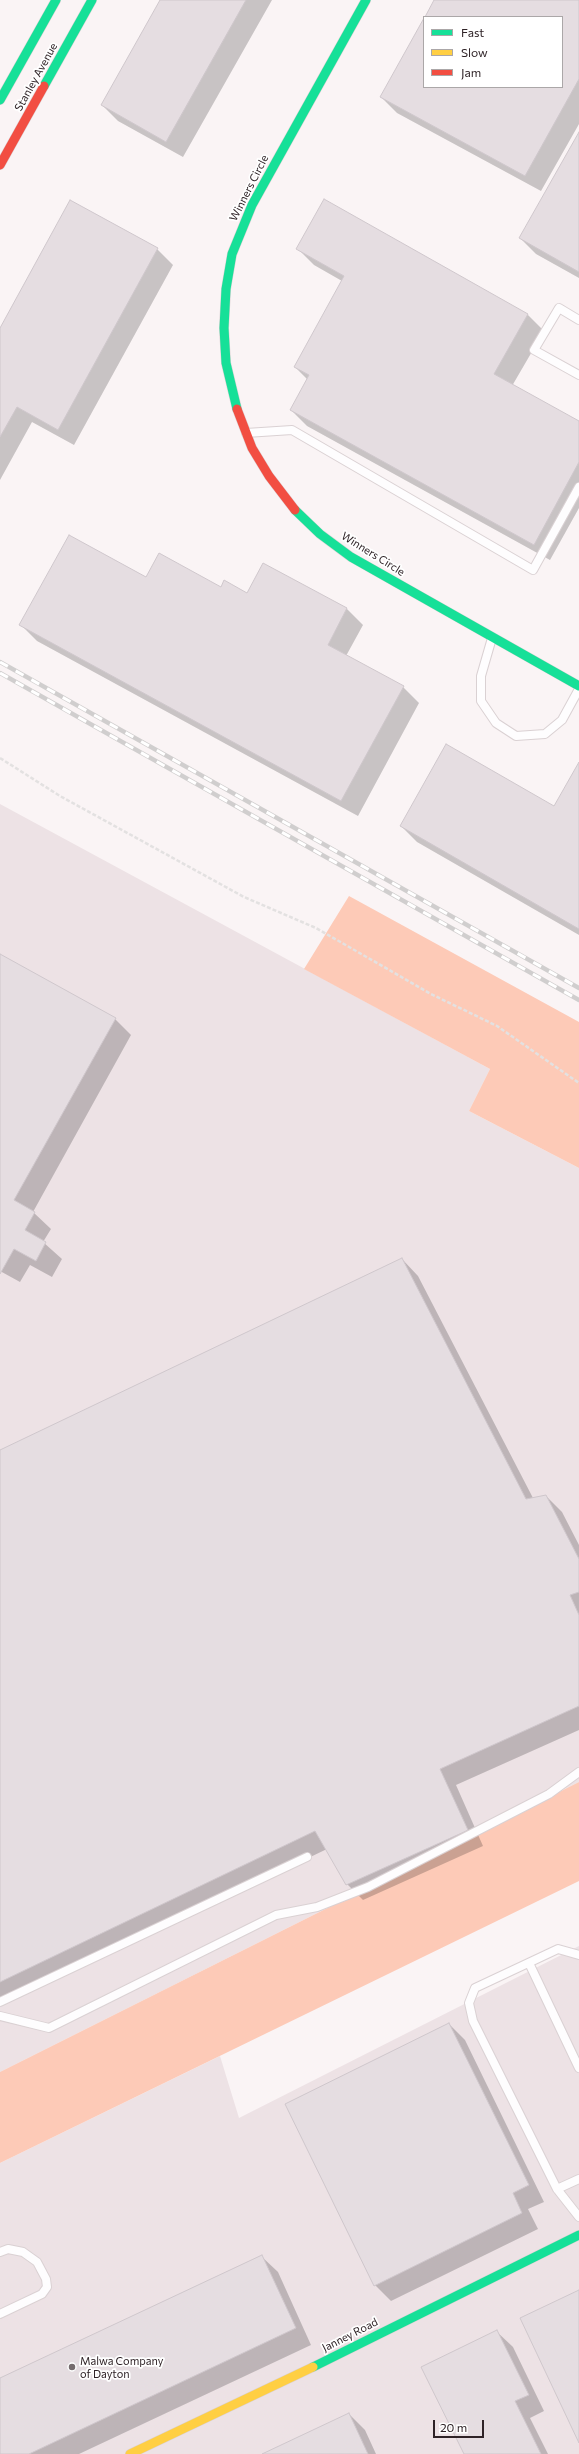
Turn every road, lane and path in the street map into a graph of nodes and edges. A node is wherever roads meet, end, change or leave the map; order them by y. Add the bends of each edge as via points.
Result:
1 (56, 0) edge
2 (92, 0) edge
3 (366, 0) edge
4 (0, 100) edge
5 (0, 165) edge
6 (579, 320) edge
7 (579, 375) edge
8 (245, 433) junction
9 (579, 487) edge
10 (492, 637) junction
11 (579, 686) edge
12 (579, 689) edge
13 (0, 758) edge
14 (579, 1084) edge
15 (579, 1772) edge
16 (307, 1857) dead end
17 (579, 1955) edge
18 (529, 1963) junction
19 (0, 2002) edge
20 (0, 2016) edge
21 (579, 2068) edge
22 (579, 2179) edge
23 (557, 2189) junction
24 (579, 2217) edge
25 (579, 2235) edge
26 (0, 2252) edge
27 (0, 2314) edge
28 (134, 2453) edge

1 - 4 street, Stanley Avenue
2 - 5 street, Stanley Avenue
3 - 8 street, Winners Circle via 252,205 232,254 225,296 226,363 230,390
6 - 7 lane via 559,308 534,350
8 - 9 lane via 292,430 533,570
8 - 10 street, Winners Circle via 268,476 292,507 320,534 350,557
10 - 11 street, Winners Circle
10 - 12 lane via 481,676 481,701 496,723 516,736 545,734 562,720
13 - 14 path via 60,796 244,897 316,928 431,994 497,1026
15 - 20 lane via 549,1794 368,1887 317,1907 276,1915 49,2028
16 - 19 lane
17 - 18 lane via 558,1949
18 - 21 lane
18 - 23 lane via 475,1988 469,2003 473,2021
22 - 23 lane
23 - 24 lane
25 - 28 street, Janney Road
26 - 27 lane via 8,2249 23,2252 37,2262 48,2287 42,2294

